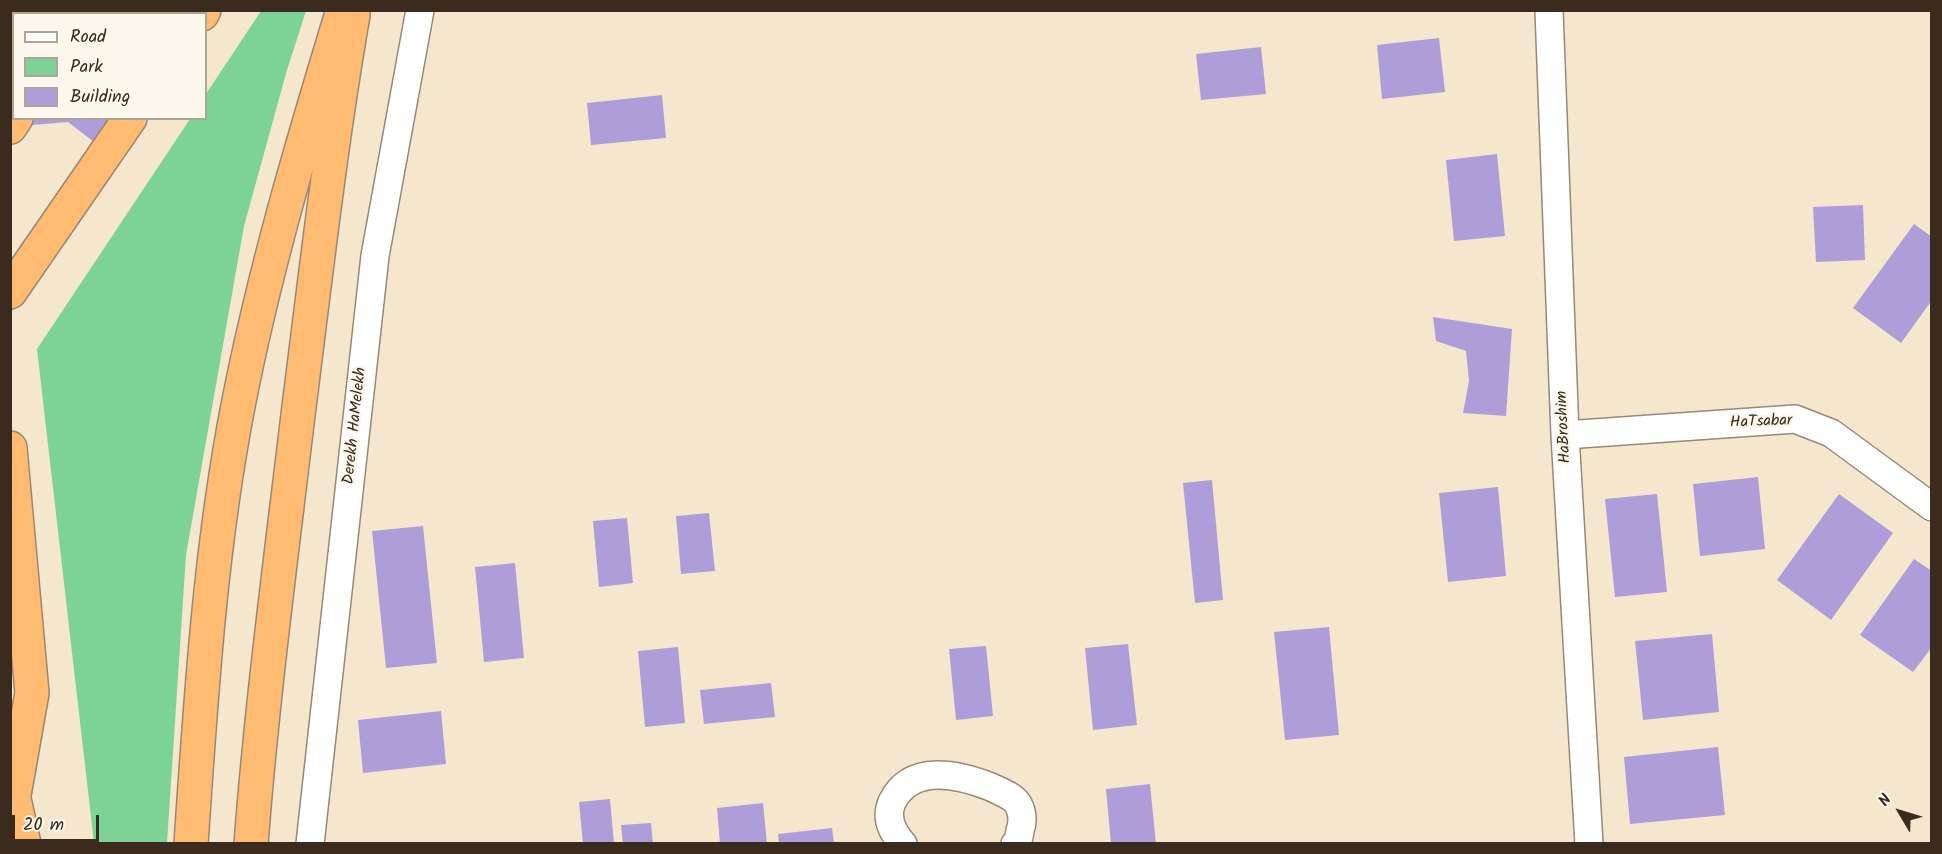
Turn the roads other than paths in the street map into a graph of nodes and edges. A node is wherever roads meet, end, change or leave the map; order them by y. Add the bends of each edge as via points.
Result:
1 (343, 10) edge
2 (354, 10) edge
3 (420, 10) edge
4 (1549, 10) edge
5 (128, 120) edge
6 (10, 292) edge
7 (1565, 435) junction
8 (10, 448) edge
9 (1932, 507) edge
10 (12, 788) edge
11 (24, 843) edge
12 (190, 843) edge
13 (251, 843) edge
14 (310, 843) edge
15 (903, 843) edge
16 (1015, 843) edge
17 (1589, 843) edge

1 - 12 highway via 267,274 238,407 219,523
2 - 13 highway via 317,267 256,771
3 - 14 street, Derekh HaMelekh via 375,256
4 - 7 street, HaBroshim
5 - 6 highway
7 - 9 street, HaTsabar via 1795,419 1831,433
7 - 17 street, HaBroshim
8 - 10 highway via 32,693
10 - 11 highway
15 - 16 street via 889,823 889,808 898,791 913,780 930,775 954,776 1003,792 1017,804 1023,821

